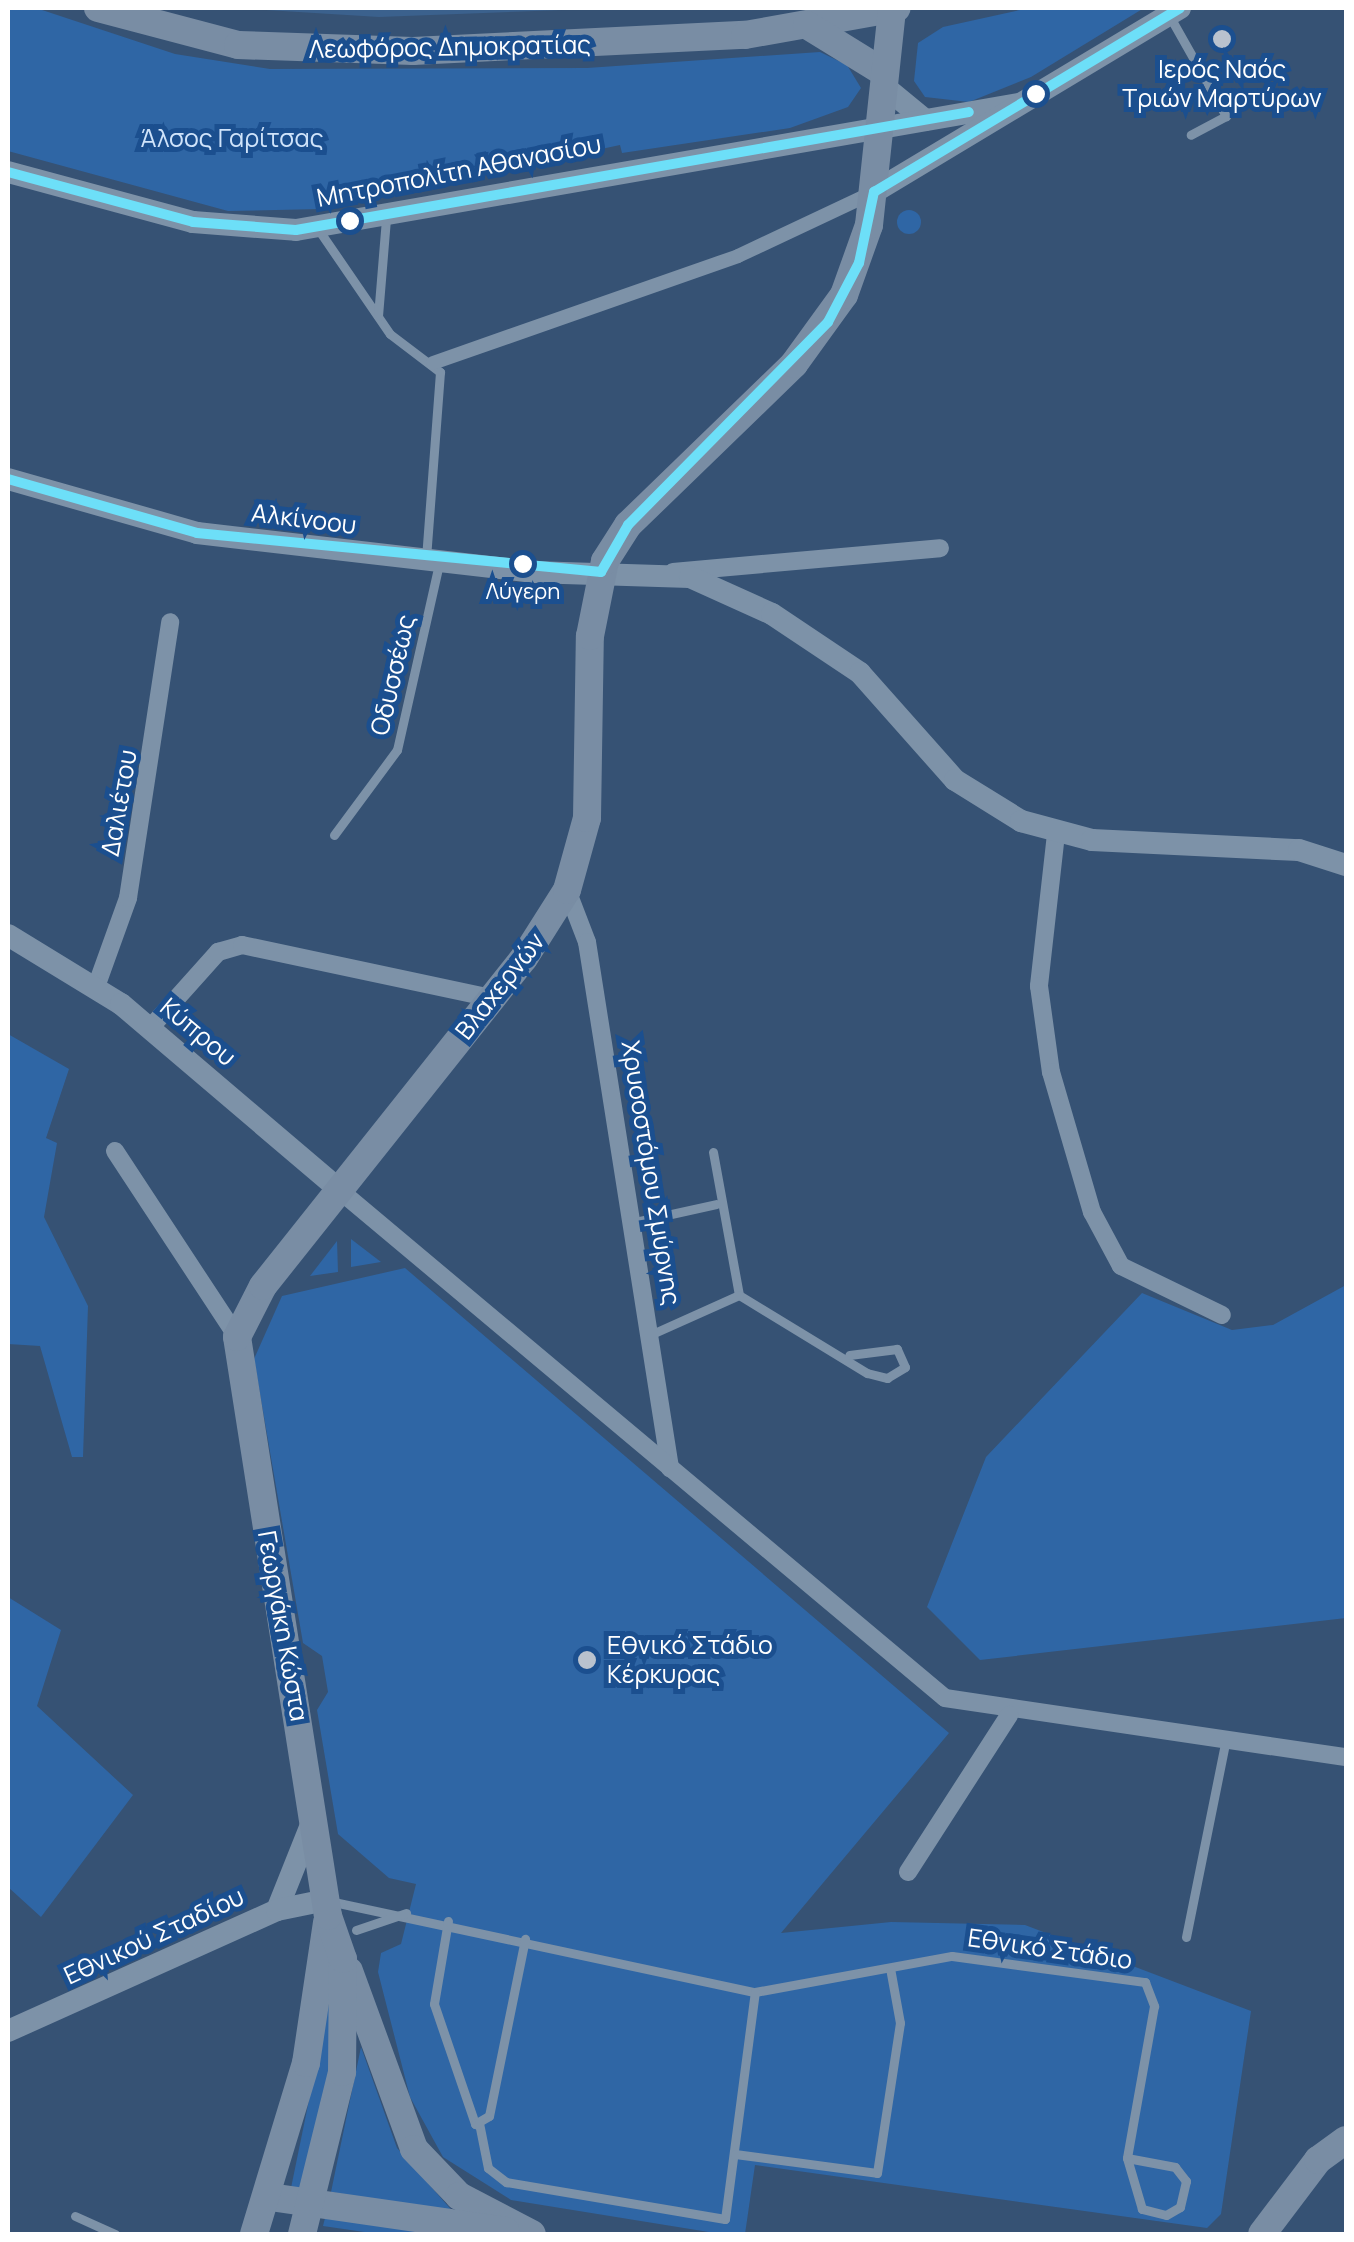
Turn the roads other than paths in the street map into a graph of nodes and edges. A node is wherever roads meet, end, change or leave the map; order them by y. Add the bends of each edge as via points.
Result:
1 (98, 8) edge
2 (880, 8) edge
3 (1174, 11) edge
4 (807, 25) junction
5 (883, 79) junction
6 (1018, 104) junction
7 (926, 120) junction
8 (880, 127) junction
9 (1191, 135) dead end
10 (8, 172) edge
11 (874, 192) junction
12 (386, 215) junction
13 (317, 228) junction
14 (378, 316) junction
15 (434, 363) junction
16 (8, 479) edge
17 (940, 548) dead end
18 (432, 563) junction
19 (601, 572) junction
20 (673, 572) junction
21 (170, 622) dead end
22 (1056, 834) junction
23 (334, 835) dead end
24 (1346, 865) edge
25 (566, 890) junction
26 (8, 935) edge
27 (96, 988) junction
28 (492, 998) junction
29 (152, 1027) junction
30 (115, 1151) dead end
31 (713, 1152) dead end
32 (338, 1190) junction
33 (716, 1204) junction
34 (635, 1222) junction
35 (739, 1296) junction
36 (1222, 1315) dead end
37 (652, 1334) junction
38 (237, 1337) junction
39 (849, 1354) junction
40 (670, 1468) junction
41 (1009, 1715) junction
42 (1225, 1743) junction
43 (1346, 1757) edge
44 (316, 1810) junction
45 (908, 1872) dead end
46 (327, 1908) junction
47 (277, 1910) junction
48 (408, 1912) junction
49 (448, 1920) junction
50 (356, 1930) dead end
51 (1186, 1937) dead end
52 (525, 1939) junction
53 (343, 1959) junction
54 (890, 1968) junction
55 (755, 1992) junction
56 (8, 2030) edge
57 (479, 2124) junction
58 (1346, 2140) edge
59 (736, 2154) junction
60 (1127, 2158) junction
61 (270, 2197) junction
62 (314, 2203) junction
63 (75, 2216) dead end
64 (256, 2231) edge
65 (116, 2234) edge
66 (300, 2234) edge
67 (530, 2234) edge
68 (1262, 2234) edge

1 - 4 main road, Λεωφόρος Δημοκρατίας via 204,39 328,51 520,50
2 - 4 main road, Λεωφόρος Δημοκρατίας
2 - 5 main road
3 - 6 street, Μητροπολίτη Αθανασίου
3 - 9 lane via 1226,116
4 - 5 main road
5 - 7 street
5 - 8 main road
6 - 7 street, Μητροπολίτη Αθανασίου
6 - 11 street, Μητροπολίτη Αθανασίου
7 - 8 street, Μητροπολίτη Αθανασίου
8 - 11 main road
8 - 12 street, Μητροπολίτη Αθανασίου via 528,182
10 - 13 street, Μητροπολίτη Αθανασίου via 206,225
11 - 15 street via 738,256
11 - 19 main road via 864,247 828,322 628,525
12 - 13 street, Μητροπολίτη Αθανασίου
12 - 14 lane
13 - 14 lane
14 - 15 lane via 405,349
15 - 18 lane, Οδυσσέως via 441,378
16 - 18 street, Αλκίνοου via 197,533
17 - 20 street
18 - 19 street, Αλκίνοου
18 - 23 lane, Οδυσσέως via 397,750
19 - 20 street, Αλκίνοου
19 - 25 main road, Βλαχερνών via 586,818
20 - 22 street via 808,635 887,696 974,796
21 - 27 street, Δαλιέτου via 128,898
22 - 24 street via 1282,848
22 - 36 street via 1039,986 1051,1072 1092,1212 1121,1266
25 - 28 main road, Βλαχερνών
25 - 34 street, Χρυσοστόμου Σμύρνης via 587,942
26 - 27 street, Κύπρου
27 - 29 street, Κύπρου
28 - 29 street via 242,945 218,952
28 - 32 main road, Βλαχερνών
29 - 32 street, Κύπρου
30 - 38 street
31 - 33 lane
32 - 38 main road, Βλαχερνών via 256,1296
32 - 40 street
33 - 34 lane
33 - 35 lane
34 - 37 street, Χρυσοστόμου Σμύρνης
35 - 37 lane
35 - 39 lane via 807,1342
37 - 40 street, Χρυσοστόμου Σμύρνης
38 - 44 main road, Γεωργάκη Κώστα
39 - 39 lane via 888,1378 906,1367 897,1350
40 - 41 street via 909,1675 945,1698
41 - 42 street
41 - 45 street
42 - 43 street
42 - 51 lane
44 - 46 main road, Γεωργάκη Κώστα
44 - 47 street
46 - 47 street, Εθνικού Σταδίου
46 - 48 lane, Εθνικό Στάδιο
46 - 53 main road, Γεωργάκη Κώστα
46 - 61 main road, Γεωργάκη Κώστα via 306,2063
47 - 56 street, Εθνικού Σταδίου
48 - 49 lane, Εθνικό Στάδιο
48 - 50 lane
49 - 52 lane, Εθνικό Στάδιο
49 - 57 lane via 434,2004 464,2112
52 - 55 lane, Εθνικό Στάδιο
52 - 57 lane via 489,2116
53 - 62 main road, Γεωργάκη Κώστα via 342,2072
53 - 67 main road via 414,2149 460,2196
54 - 55 lane, Εθνικό Στάδιο
54 - 59 lane via 900,2023 877,2172
54 - 60 lane, Εθνικό Στάδιο via 952,1956 1146,1982 1154,2006
55 - 59 lane
57 - 59 lane via 488,2168 506,2182 722,2219
58 - 68 main road via 1318,2160
60 - 60 lane, Εθνικό Στάδιο via 1142,2209 1166,2216 1180,2207 1186,2181 1174,2166
61 - 62 main road
61 - 64 main road, Γεωργάκη Κώστα
62 - 66 main road, Γεωργάκη Κώστα
62 - 67 main road
63 - 65 lane
64 - 66 main road

